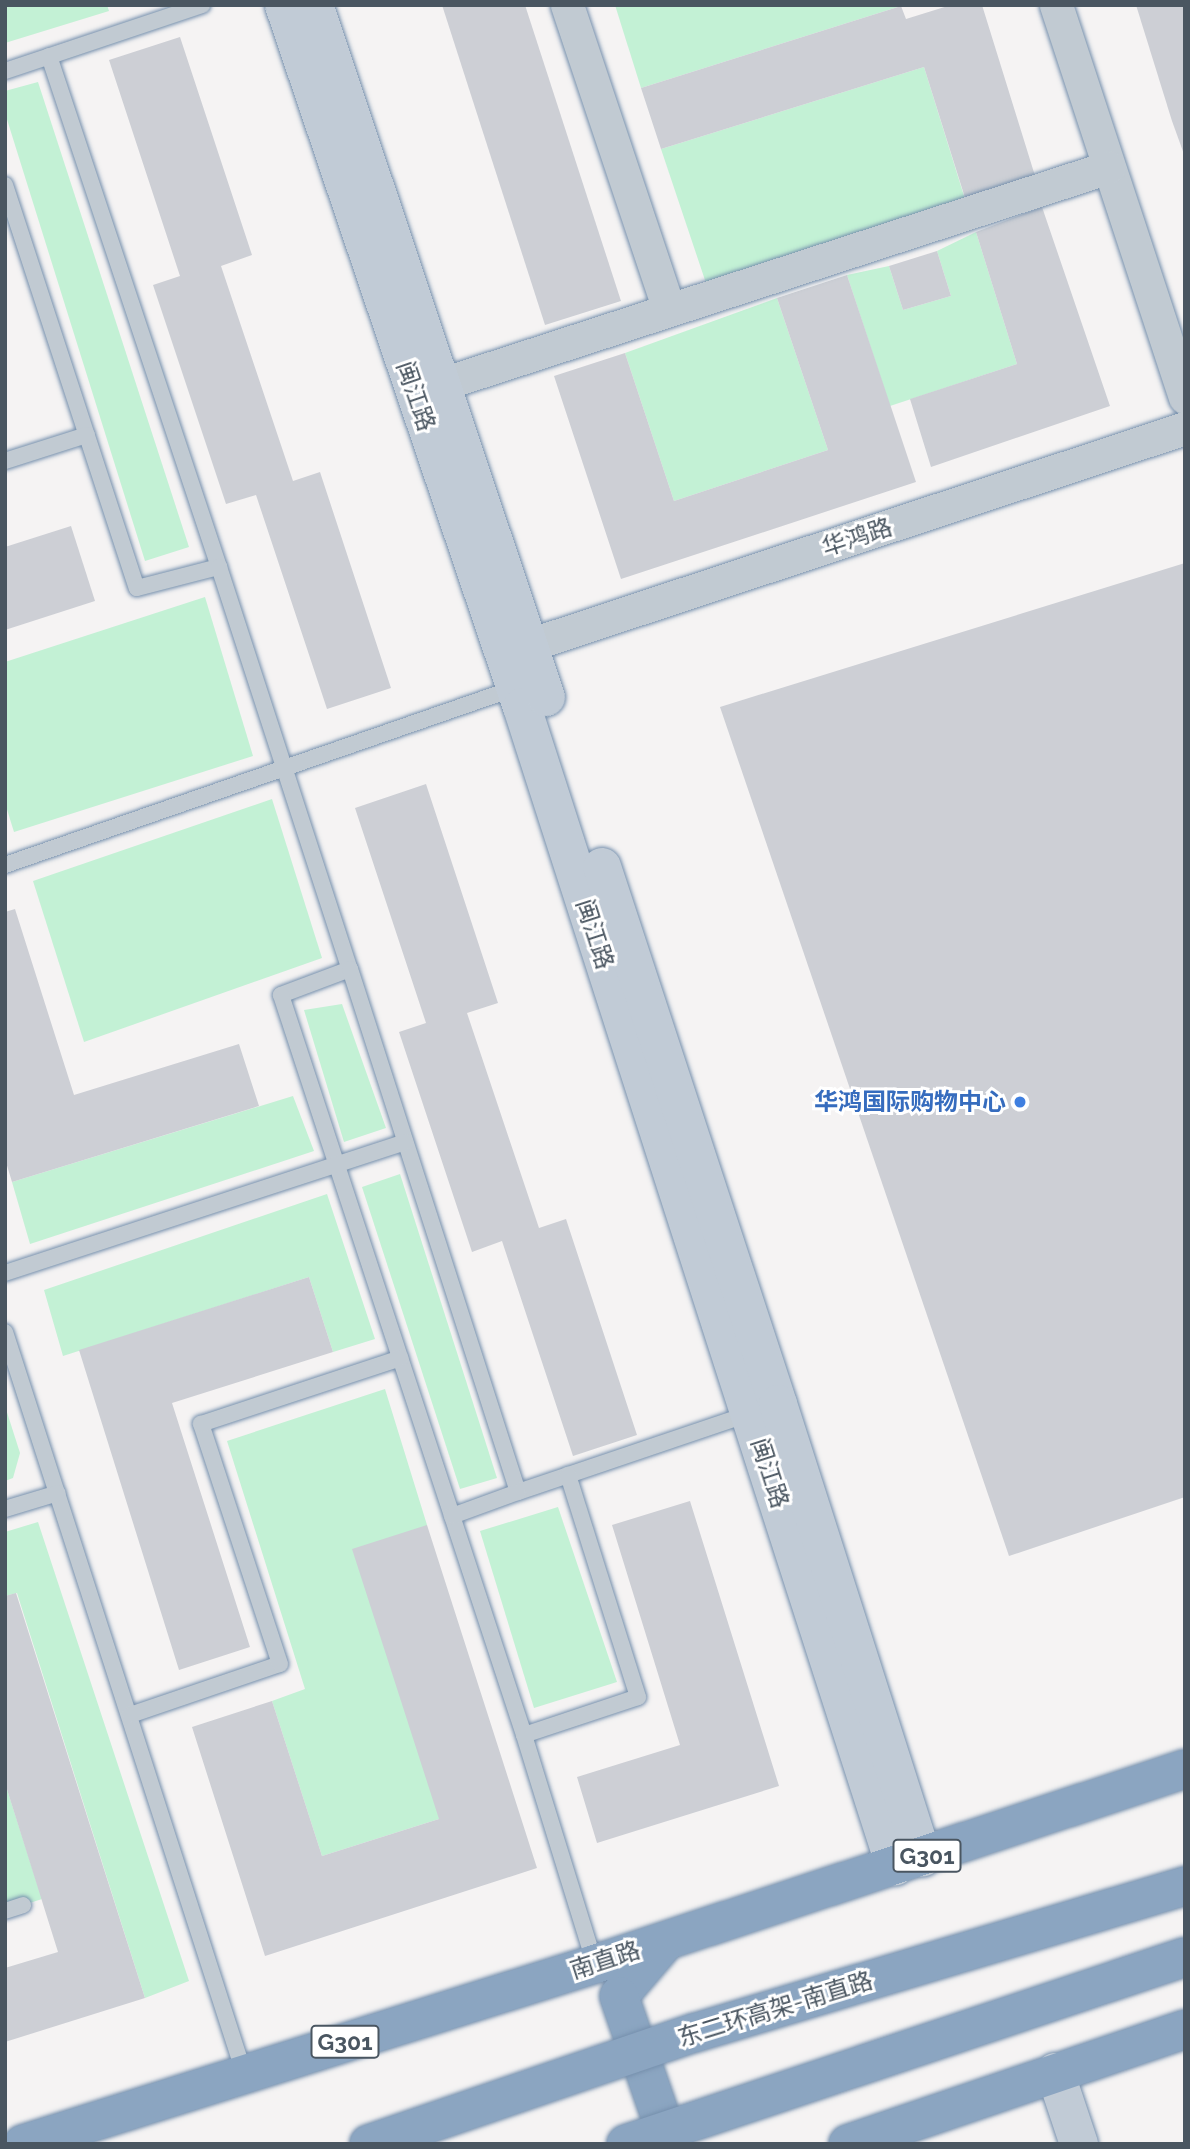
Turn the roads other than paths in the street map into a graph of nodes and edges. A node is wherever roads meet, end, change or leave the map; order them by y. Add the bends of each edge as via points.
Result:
1 (202, 5) edge
2 (284, 5) edge
3 (314, 5) edge
4 (567, 5) edge
5 (1056, 5) edge
6 (49, 56) junction
7 (5, 71) edge
8 (1109, 167) junction
9 (5, 185) edge
10 (22, 237) junction
11 (5, 243) edge
12 (669, 309) junction
13 (442, 384) junction
14 (1185, 397) edge
15 (1185, 428) edge
16 (87, 435) junction
17 (5, 461) edge
18 (219, 567) junction
19 (528, 670) junction
20 (285, 769) junction
21 (5, 865) edge
22 (350, 970) junction
23 (405, 1142) junction
24 (337, 1166) junction
25 (5, 1273) edge
26 (5, 1332) edge
27 (400, 1358) junction
28 (765, 1408) junction
29 (568, 1475) junction
30 (518, 1492) junction
31 (58, 1493) junction
32 (5, 1509) edge
33 (452, 1516) junction
34 (130, 1715) junction
35 (524, 1735) junction
36 (1185, 1769) edge
37 (909, 1862) junction
38 (1185, 1886) edge
39 (23, 1905) dead end
40 (5, 1911) edge
41 (668, 1940) junction
42 (1185, 1957) edge
43 (595, 1964) junction
44 (1185, 2029) edge
45 (1055, 2072) junction
46 (244, 2073) junction
47 (23, 2144) edge
48 (369, 2144) edge
49 (626, 2144) edge
50 (670, 2144) edge
51 (848, 2144) edge
52 (1079, 2144) edge

1 - 6 lane
2 - 19 main road, 闽江路
3 - 13 main road, 闽江路
4 - 12 street
5 - 8 street
6 - 7 lane
6 - 18 lane
8 - 12 street
8 - 14 street
9 - 10 lane
10 - 11 lane
10 - 16 lane
12 - 13 street
13 - 19 main road, 闽江路
15 - 19 street, 华鸿路
16 - 17 lane
16 - 18 lane via 137,588
18 - 20 lane
19 - 20 lane
19 - 28 main road, 闽江路
20 - 21 lane
20 - 22 lane
22 - 23 lane
22 - 24 lane via 281,995
23 - 24 lane
23 - 30 lane
24 - 25 lane
24 - 27 lane
26 - 31 lane
27 - 33 lane
27 - 34 lane via 201,1424 281,1664
28 - 29 lane
28 - 37 main road, 闽江路
29 - 30 lane
29 - 35 lane via 638,1697
30 - 33 lane
31 - 32 lane
31 - 34 lane
33 - 35 lane
34 - 46 lane
35 - 43 lane
36 - 37 highway, 南直路 / G301
37 - 41 highway, 南直路 / G301
38 - 48 highway, 东二环高架-南直路, bridge via 694,2033
39 - 40 lane
41 - 43 highway, 南直路 / G301
41 - 50 highway via 620,1996
42 - 49 highway, bridge
43 - 46 highway, 南直路 / G301
44 - 45 highway
45 - 51 highway
45 - 52 main road
46 - 47 highway, 南直路 / G301

